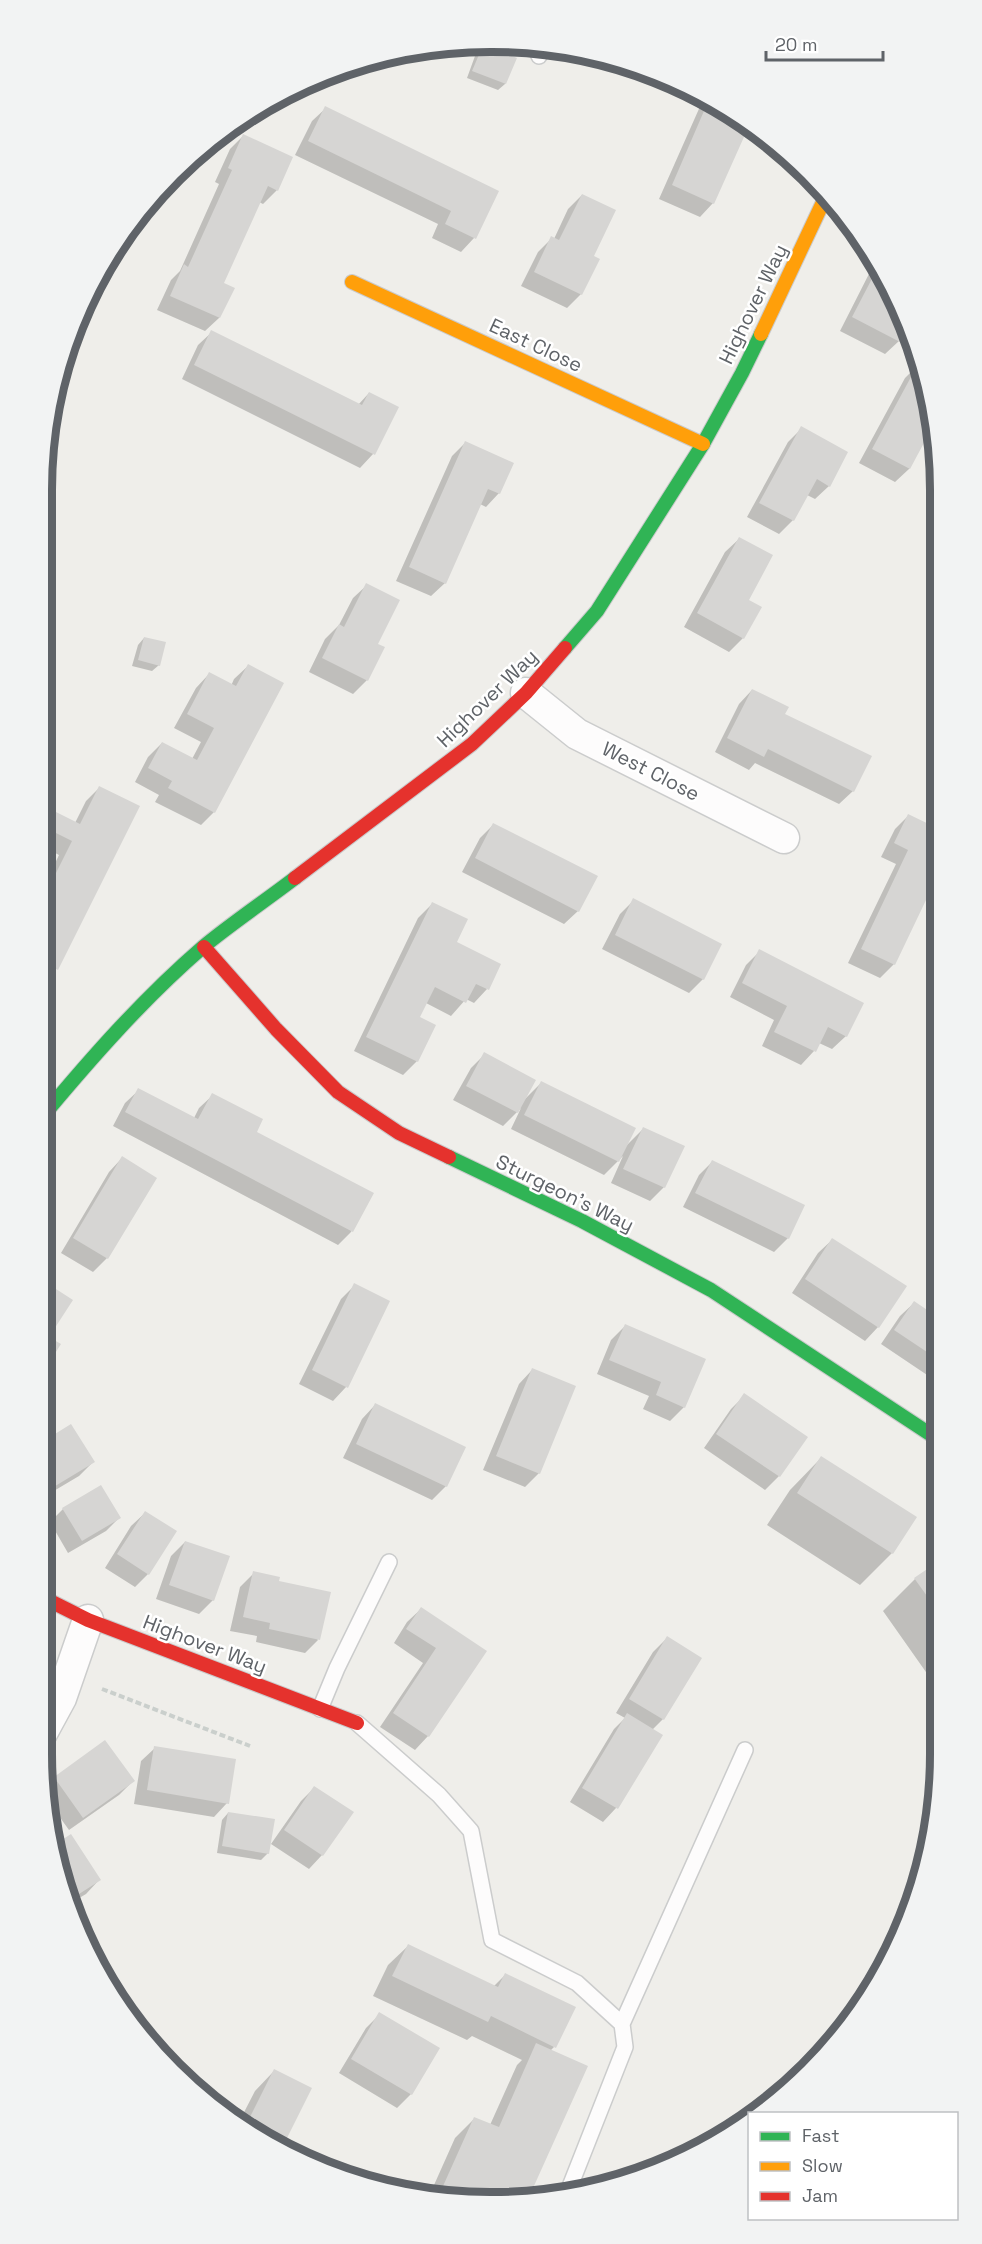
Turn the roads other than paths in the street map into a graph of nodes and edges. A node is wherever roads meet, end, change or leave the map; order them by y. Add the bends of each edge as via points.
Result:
1 (822, 204) edge
2 (352, 282) dead end
3 (704, 444) junction
4 (526, 693) junction
5 (784, 838) dead end
6 (204, 947) junction
7 (52, 1102) edge
8 (930, 1434) edge
9 (388, 1562) dead end
10 (52, 1602) edge
11 (88, 1620) junction
12 (320, 1709) junction
13 (52, 1715) edge
14 (357, 1723) joint
15 (745, 1750) dead end
16 (622, 2024) junction
17 (571, 2184) edge

1 - 3 street, Highover Way
2 - 3 street, East Close
3 - 4 street, Highover Way via 597,611
4 - 5 street, West Close via 577,734
4 - 6 street, Highover Way via 472,744
6 - 7 street, Highover Way via 148,998
6 - 8 street, Sturgeon's Way via 338,1092 399,1133 582,1221 711,1290
9 - 12 lane
10 - 11 street, Highover Way
11 - 12 street, Highover Way
11 - 13 street
12 - 14 street, Highover Way
14 - 16 lane via 439,1795 471,1831 492,1940 577,1983
15 - 16 lane
16 - 17 lane via 625,2047

